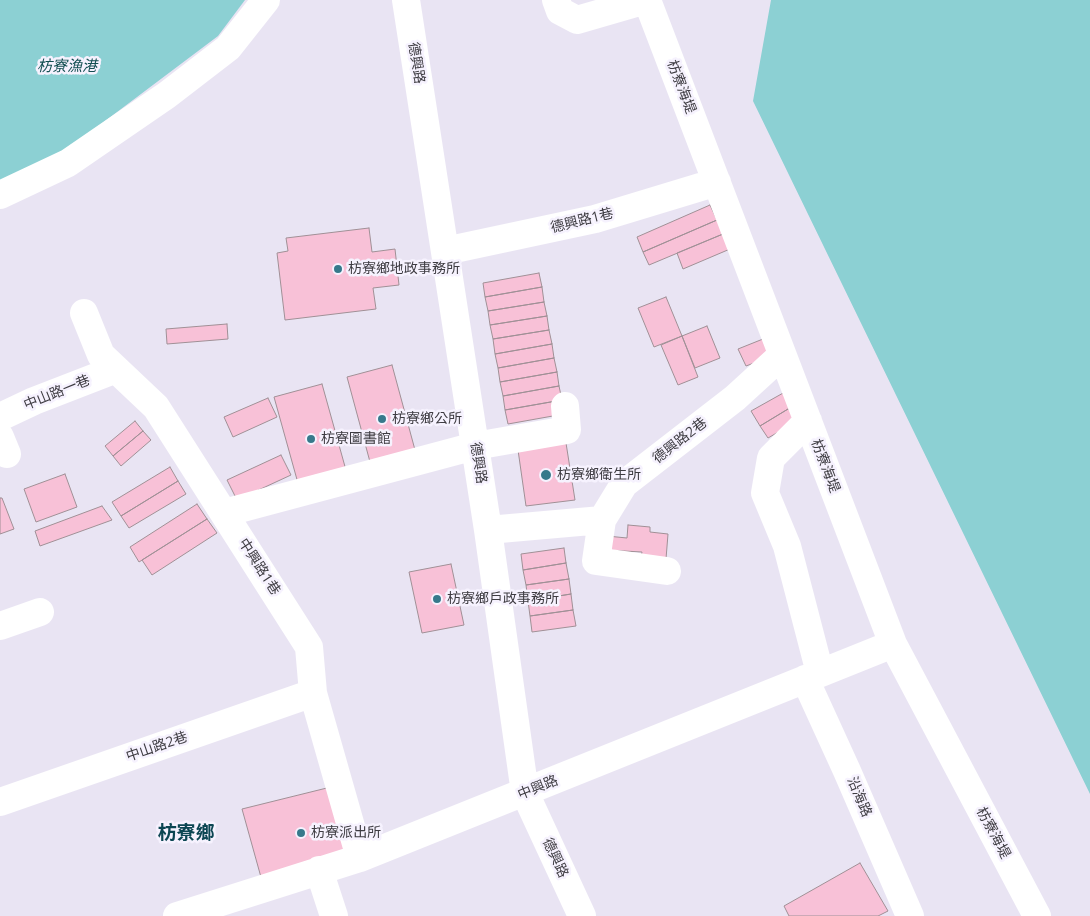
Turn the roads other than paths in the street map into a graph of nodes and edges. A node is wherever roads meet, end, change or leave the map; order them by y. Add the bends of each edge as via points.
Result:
1 (266, 0) edge
2 (406, 0) edge
3 (556, 0) edge
4 (646, 0) edge
5 (717, 182) junction
6 (0, 195) edge
7 (445, 251) junction
8 (84, 313) dead end
9 (782, 355) junction
10 (114, 370) junction
11 (565, 406) dead end
12 (0, 417) edge
13 (808, 421) junction
14 (475, 446) junction
15 (224, 513) junction
16 (602, 520) junction
17 (488, 530) junction
18 (666, 571) dead end
19 (40, 612) dead end
20 (0, 626) edge
21 (893, 644) junction
22 (813, 676) junction
23 (314, 693) junction
24 (525, 793) junction
25 (0, 802) edge
26 (360, 858) junction
27 (319, 870) junction
28 (191, 914) edge
29 (334, 916) edge
30 (582, 916) edge
31 (910, 916) edge
32 (1037, 916) edge

1 - 6 street via 228,48 167,95 68,163
2 - 7 street, 德興路
3 - 4 street via 560,10 577,20
4 - 5 street, 枋寮海堤
5 - 7 street, 德興路1巷 via 595,219
5 - 9 street, 枋寮海堤
7 - 14 street, 德興路
8 - 10 street, 中興路1巷 via 100,355
9 - 13 street, 枋寮海堤
9 - 16 street, 德興路2巷 via 734,398 624,484
10 - 12 street, 中山路一巷
10 - 15 street, 中興路1巷 via 156,407
11 - 14 street via 567,430
13 - 21 street, 枋寮海堤
13 - 22 street, 沿海路 via 771,458 765,493 787,546
14 - 15 street
14 - 17 street, 德興路
15 - 23 street, 中興路1巷 via 309,647
16 - 17 street
16 - 18 street, 德興路2巷 via 596,561
17 - 24 street, 德興路
19 - 20 street
21 - 22 street, 中興路
21 - 32 street, 枋寮海堤
22 - 24 street, 中興路
22 - 31 street, 沿海路 via 848,771
23 - 25 street, 中山路2巷
23 - 26 street, 中興路1巷
24 - 26 street, 中興路
24 - 30 street, 德興路
26 - 27 street, 中興路
27 - 28 street, 中興路
27 - 29 street

